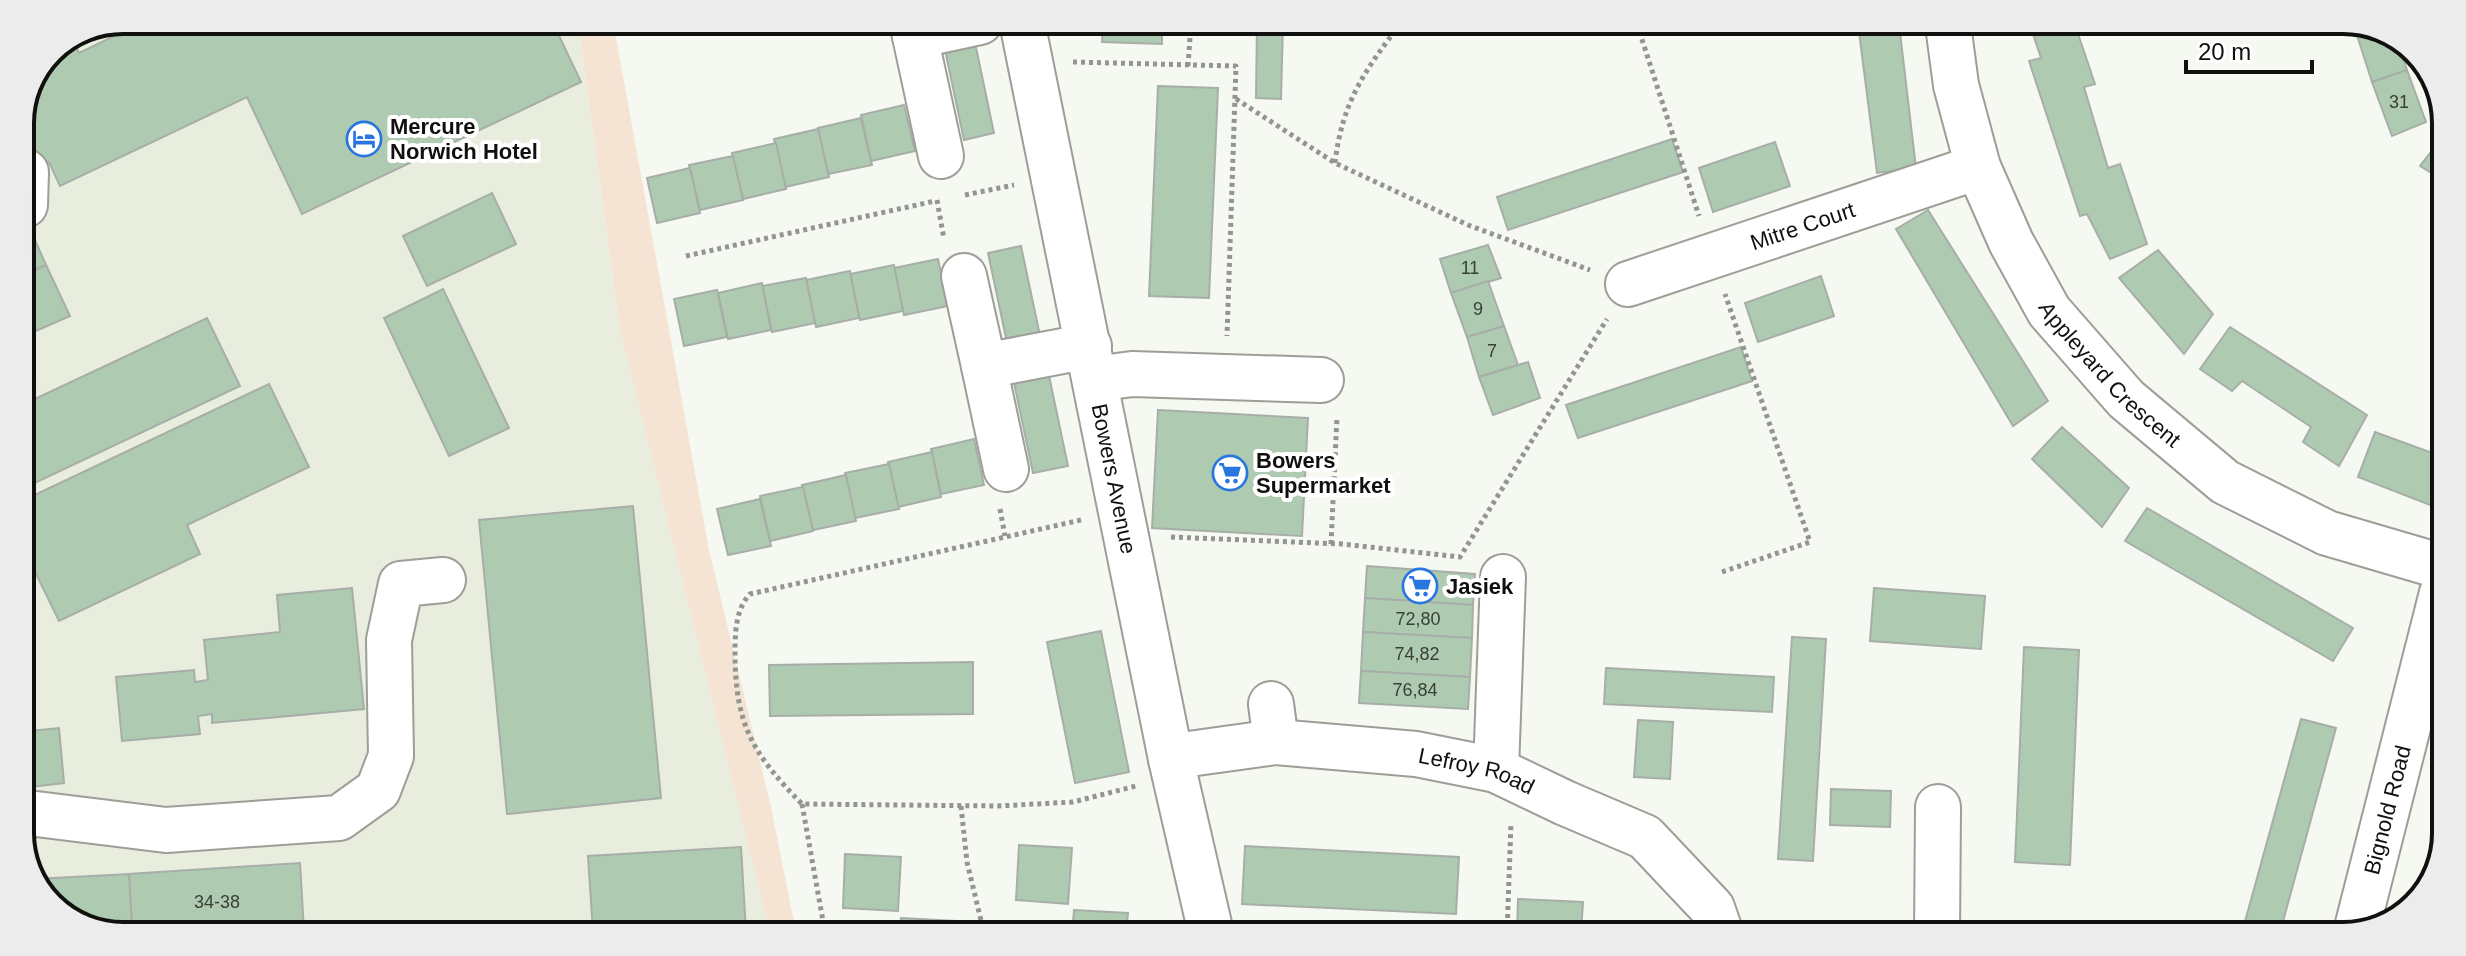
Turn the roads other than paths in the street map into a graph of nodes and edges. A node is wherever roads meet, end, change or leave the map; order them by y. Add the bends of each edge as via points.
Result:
1 (914, 34) edge
2 (1949, 34) edge
3 (1027, 41) edge
4 (941, 156) dead end
5 (1978, 167) junction
6 (964, 276) dead end
7 (1628, 284) road end
8 (1092, 362) junction
9 (984, 366) junction
10 (1321, 380) road end
11 (1006, 469) dead end
12 (2432, 564) edge
13 (1503, 577) dead end
14 (443, 580) dead end
15 (2432, 632) edge
16 (1174, 768) junction
17 (1504, 774) junction
18 (1938, 807) dead end
19 (34, 814) edge
20 (2359, 920) edge
21 (1209, 922) edge
22 (1717, 922) edge
23 (1937, 922) edge

1 - 4 street
2 - 5 street, Appleyard Crescent via 1956,85
3 - 8 street, Bowers Avenue
5 - 7 street, Mitre Court
5 - 12 street, Appleyard Crescent via 2049,311 2126,399 2225,482 2327,533
6 - 9 street
8 - 9 street
8 - 10 street via 1132,374
8 - 16 street, Bowers Avenue
9 - 11 street
13 - 17 street
14 - 19 street via 401,584 389,640 391,756 378,790 339,818 166,830
15 - 20 street, Bignold Road
16 - 17 street, Lefroy Road via 1273,723
16 - 21 street, Bowers Avenue
17 - 22 street, Lefroy Road via 1645,837 1712,908
18 - 23 street

